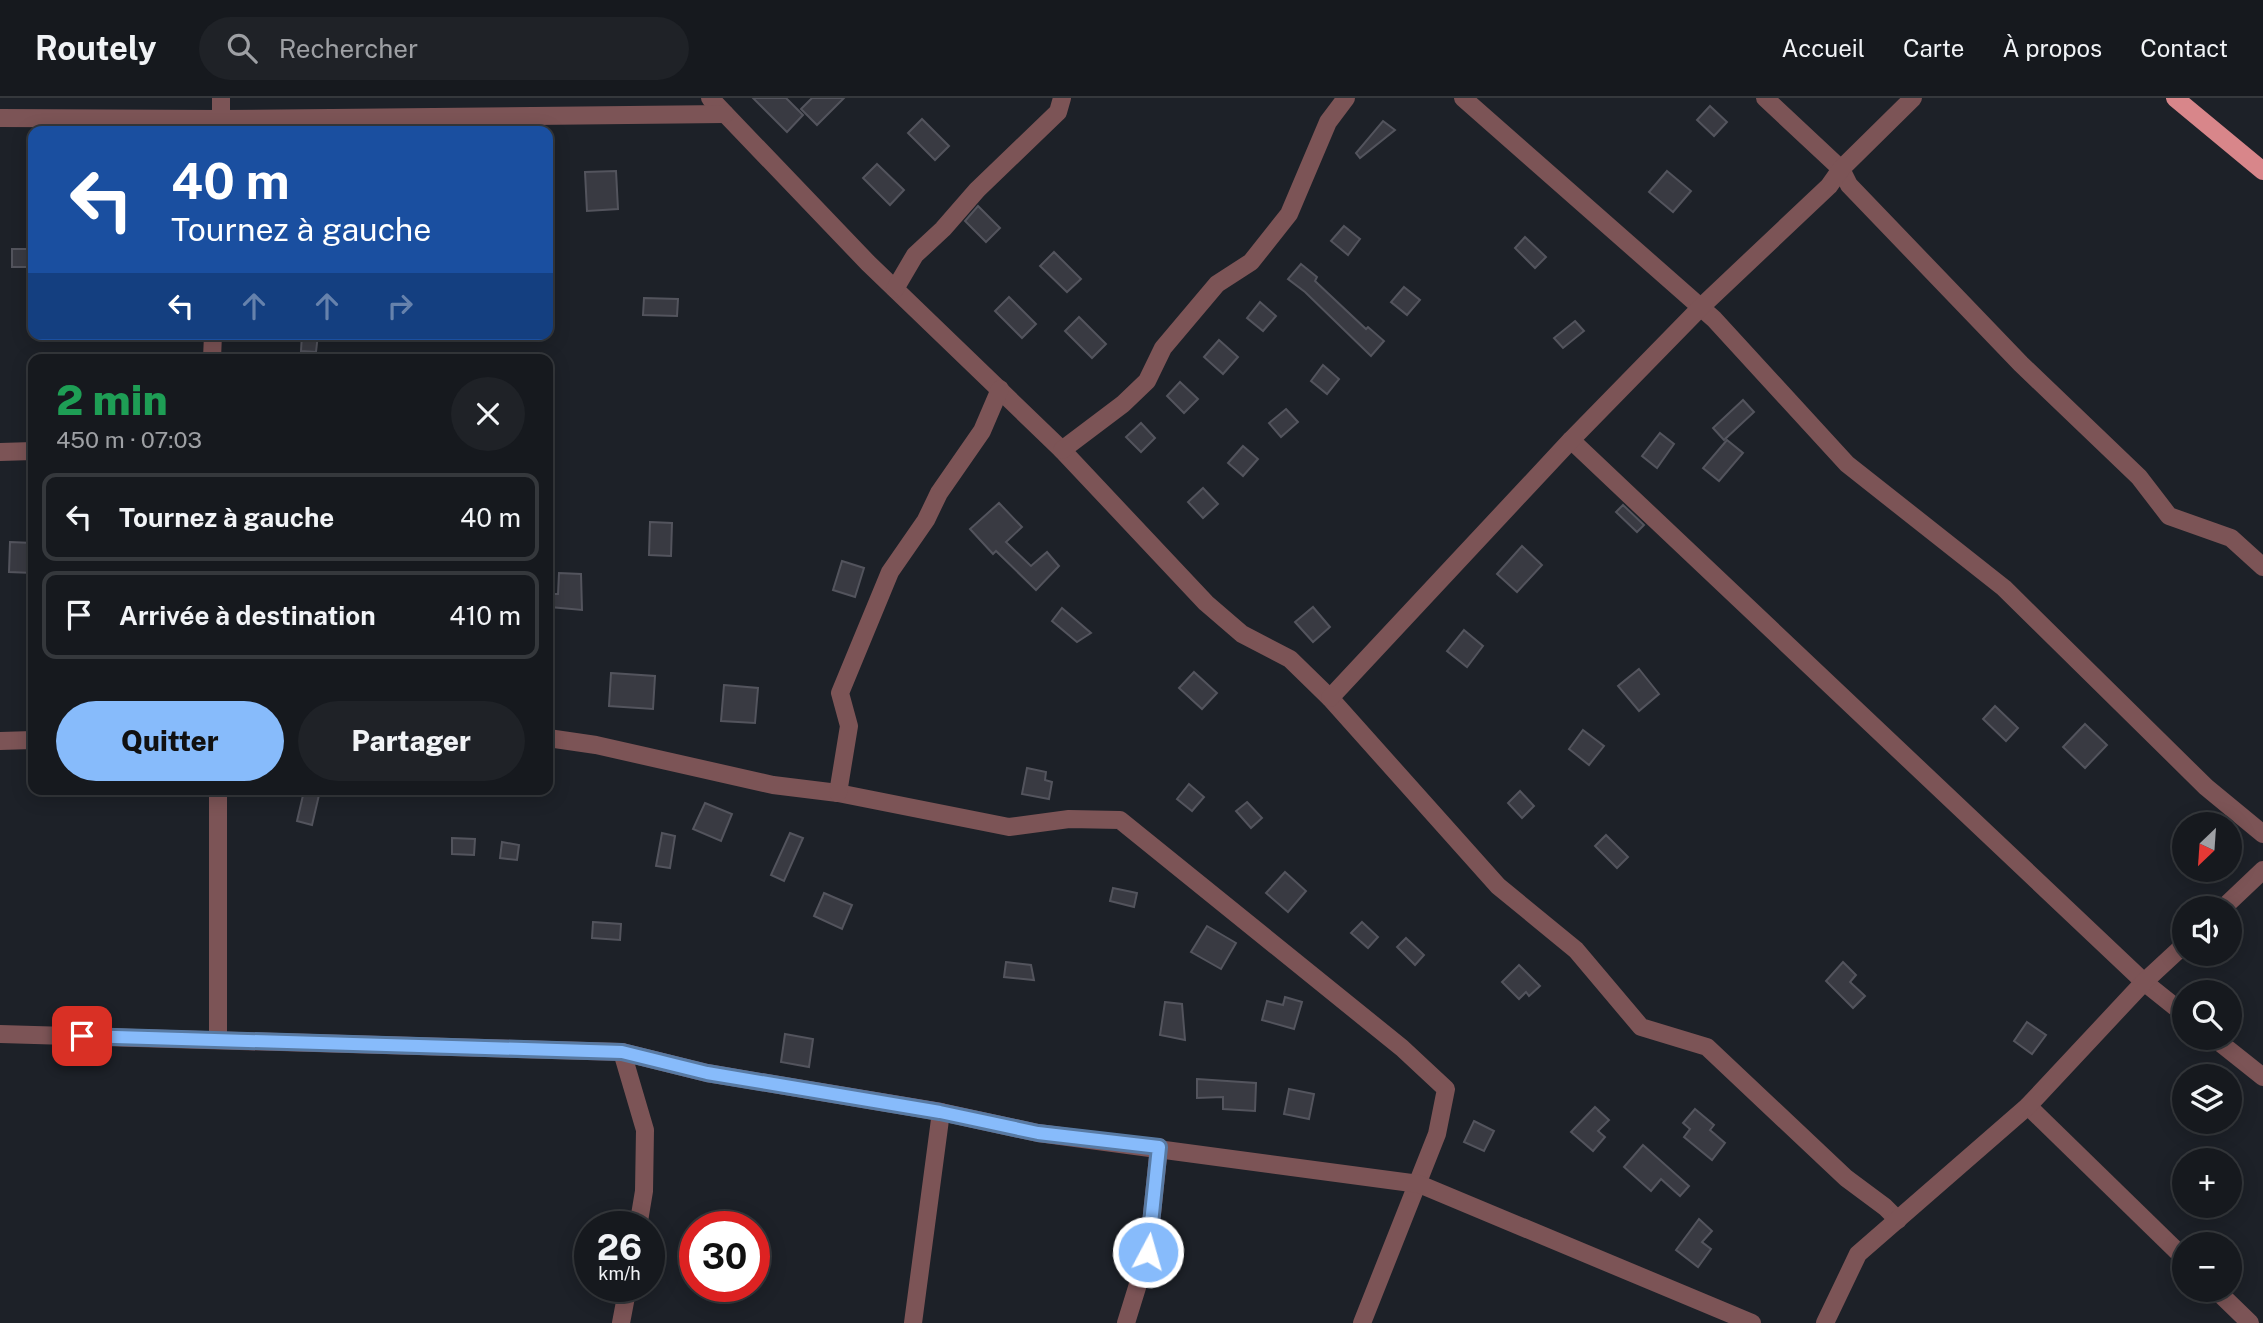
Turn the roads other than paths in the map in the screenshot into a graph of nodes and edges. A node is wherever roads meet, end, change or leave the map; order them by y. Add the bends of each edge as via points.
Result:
1 (221, 98) edge
2 (710, 98) edge
3 (1062, 98) edge
4 (1346, 98) edge
5 (1463, 98) edge
6 (1765, 98) edge
7 (1913, 98) edge
8 (2175, 98) edge
9 (725, 114) junction
10 (0, 118) edge
11 (221, 125) edge
12 (1841, 169) junction
13 (2263, 171) edge
14 (895, 289) junction
15 (1701, 307) junction
16 (1000, 389) junction
17 (1571, 440) junction
18 (1062, 450) junction
19 (28, 451) edge
20 (0, 452) edge
21 (2263, 567) edge
22 (1330, 698) junction
23 (553, 739) edge
24 (28, 740) edge
25 (0, 741) edge
26 (838, 793) junction
27 (218, 795) edge
28 (2263, 834) edge
29 (2263, 870) edge
30 (2236, 896) edge
31 (2172, 956) edge
32 (2144, 982) junction
33 (2172, 1004) edge
34 (0, 1034) edge
35 (218, 1039) junction
36 (2229, 1050) edge
37 (622, 1052) junction
38 (2263, 1077) edge
39 (2028, 1105) junction
40 (940, 1112) junction
41 (1159, 1147) junction
42 (1419, 1184) junction
43 (641, 1211) edge
44 (1898, 1220) junction
45 (2172, 1246) edge
46 (625, 1302) edge
47 (2228, 1302) edge
48 (621, 1323) edge
49 (912, 1323) edge
50 (1126, 1323) edge
51 (1362, 1323) edge
52 (1752, 1323) edge
53 (1825, 1323) edge
54 (2250, 1323) edge

1 - 11 street
2 - 9 street
3 - 14 street via 1058,112 915,255
4 - 18 street via 1328,122 1289,214 1251,262 1217,284 1163,348 1147,381
5 - 15 street
6 - 12 street
7 - 12 street
8 - 13 main road
9 - 11 street
9 - 14 street
10 - 11 street
12 - 15 street via 1829,186
12 - 21 street via 1849,185 2021,364 2139,477 2169,516 2231,538
14 - 16 street
15 - 17 street
15 - 28 street via 1847,464 2004,588 2206,788
16 - 18 street
16 - 26 street via 982,431 890,572 840,693 849,726
17 - 22 street
17 - 32 street
18 - 22 street via 1206,603 1242,634 1290,659
19 - 20 street
22 - 44 street via 1498,886 1576,950 1641,1027 1707,1047 1846,1178
23 - 26 street via 773,785
24 - 25 street
26 - 42 street via 1009,827 1069,819 1120,820 1402,1048 1446,1089 1437,1134
27 - 35 street
29 - 30 street
31 - 32 street
32 - 33 street
32 - 39 street
34 - 35 street
35 - 37 street
36 - 38 street
37 - 40 street via 707,1073
37 - 43 street via 645,1130
39 - 44 street
39 - 45 street
40 - 41 street via 1038,1133
40 - 49 street
41 - 42 street
41 - 50 street via 1148,1252
42 - 51 street
42 - 52 street
44 - 53 street via 1857,1254
46 - 48 street
47 - 54 street

